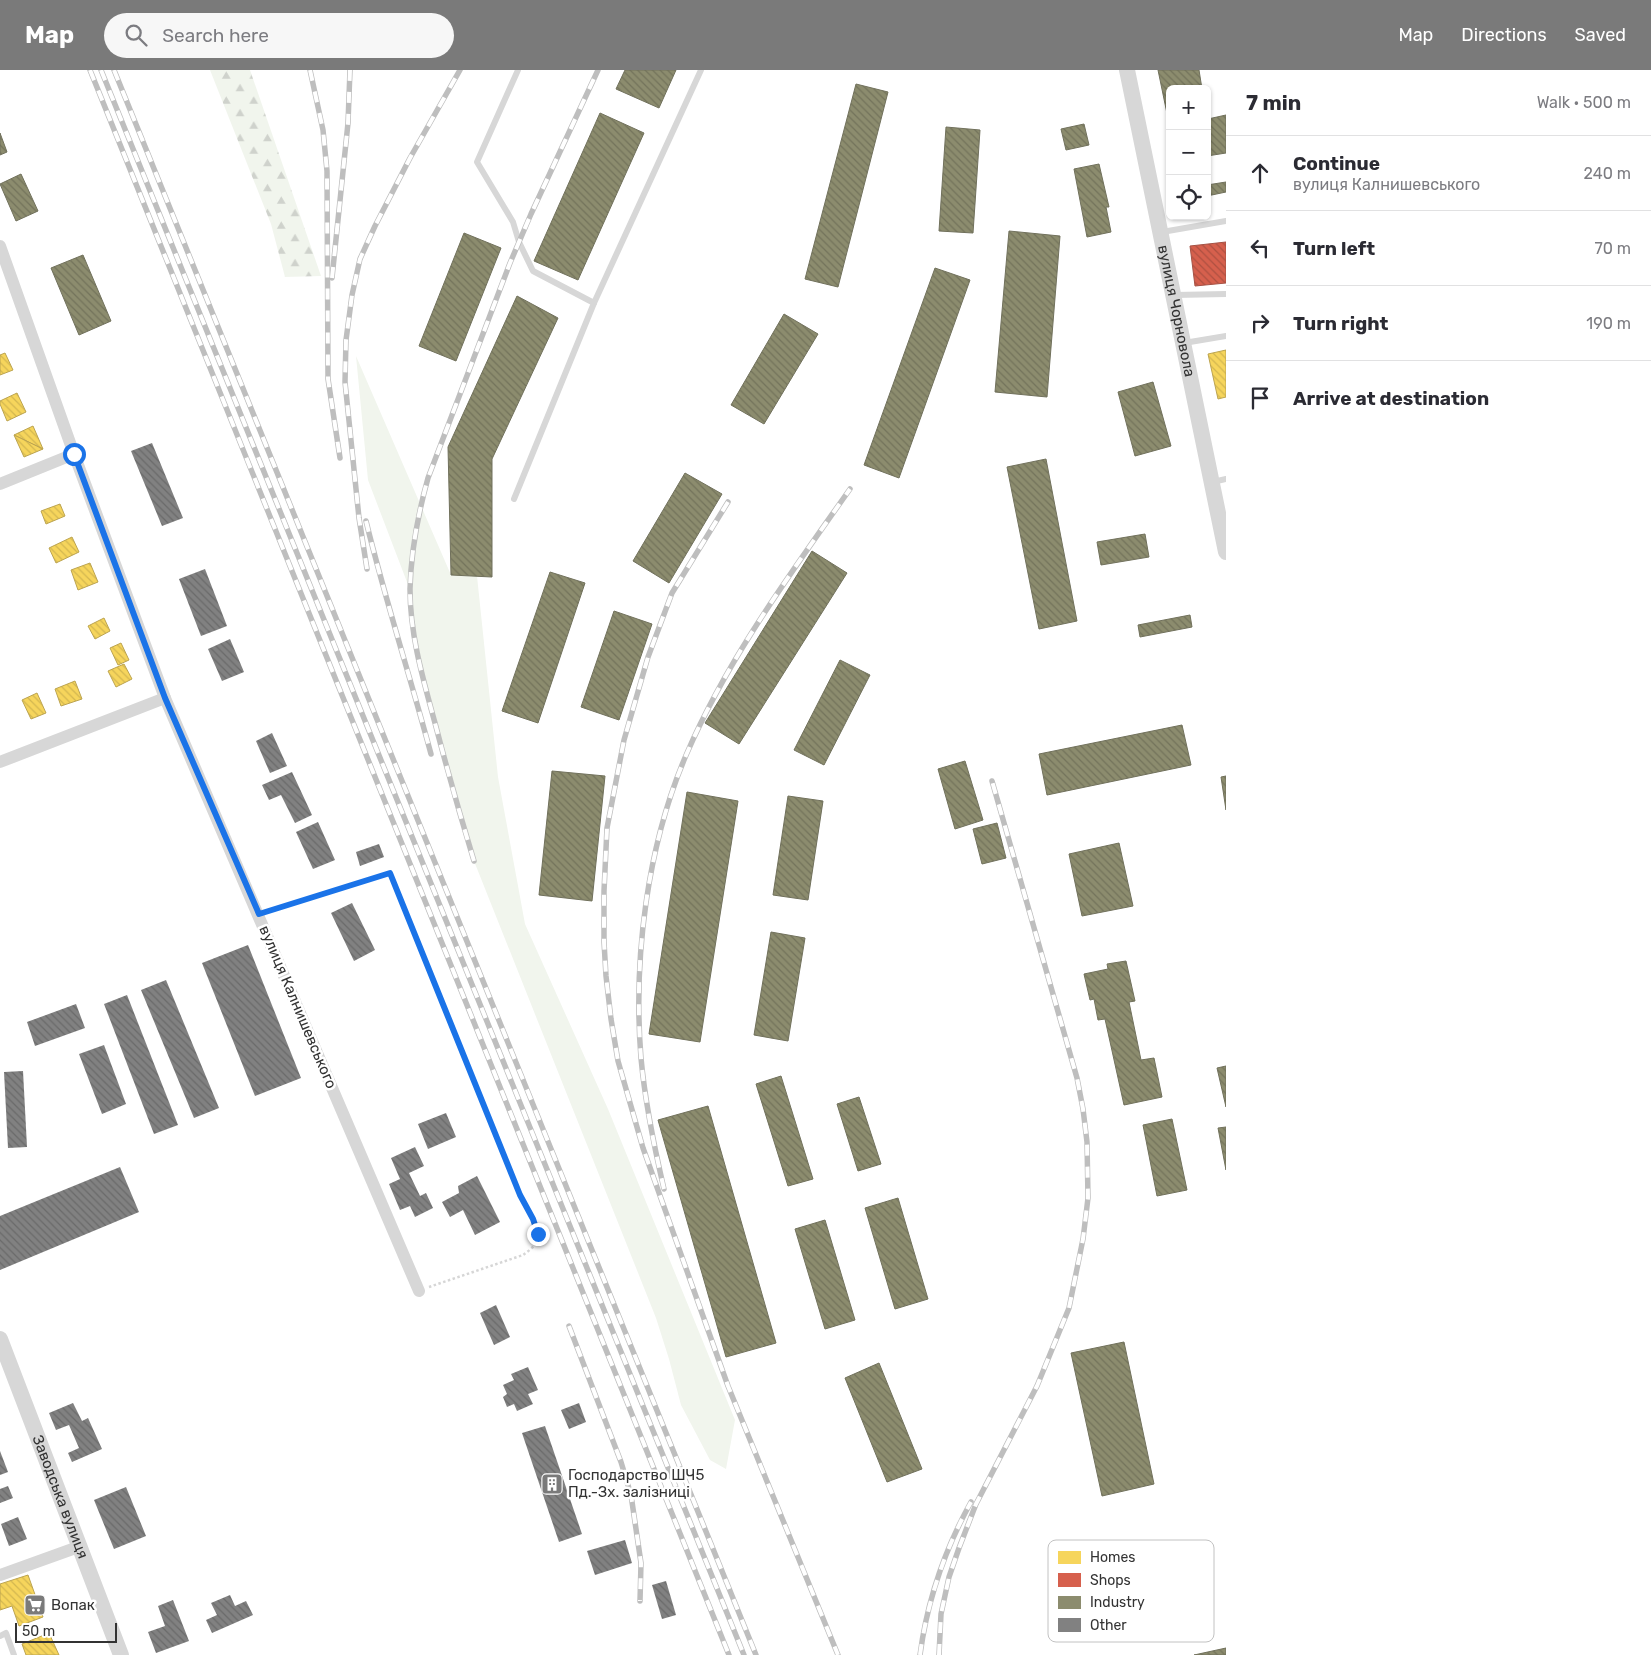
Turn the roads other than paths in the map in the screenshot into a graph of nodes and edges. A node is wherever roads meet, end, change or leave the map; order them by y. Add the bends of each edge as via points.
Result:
1 (518, 70) edge
2 (701, 70) edge
3 (1127, 70) edge
4 (1226, 221) edge
5 (1161, 232) junction
6 (0, 246) edge
7 (1226, 294) edge
8 (1174, 295) junction
9 (594, 303) junction
10 (1226, 336) edge
11 (1184, 342) junction
12 (74, 454) junction
13 (1219, 480) edge
14 (0, 484) edge
15 (514, 499) dead end
16 (1226, 552) edge
17 (165, 698) junction
18 (0, 762) edge
19 (419, 1291) road end
20 (0, 1340) edge
21 (80, 1546) junction
22 (0, 1575) edge
23 (0, 1636) edge
24 (14, 1655) edge
25 (121, 1655) edge

1 - 9 lane via 477,162 513,222 533,272
2 - 9 lane
3 - 5 street, вулиця Чорновола
4 - 5 lane
5 - 8 street, вулиця Чорновола
6 - 12 street, вулиця Калнишевського
7 - 8 lane
8 - 11 street, вулиця Чорновола
9 - 15 lane
10 - 11 lane
11 - 13 street, вулиця Чорновола
12 - 14 street
12 - 17 street, вулиця Калнишевського
13 - 16 street, вулиця Чорновола
17 - 18 street
17 - 19 street, вулиця Калнишевського
20 - 21 street, Заводська вулиця
21 - 22 street
21 - 25 street, Заводська вулиця
23 - 24 lane via 6,1633

